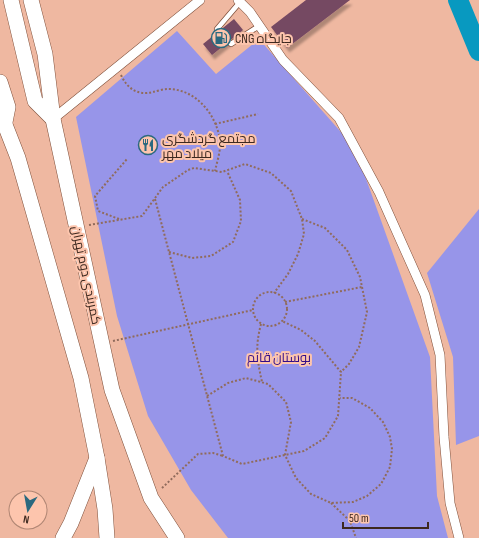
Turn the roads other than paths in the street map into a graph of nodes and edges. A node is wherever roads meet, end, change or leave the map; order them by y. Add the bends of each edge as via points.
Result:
1 (11, 0) edge
2 (31, 0) edge
3 (200, 0) edge
4 (239, 1) edge
5 (259, 26) junction
6 (0, 82) edge
7 (2, 117) edge
8 (53, 119) junction
9 (97, 458) junction
10 (63, 538) edge
11 (107, 538) edge
12 (177, 538) edge
13 (459, 538) edge

1 - 8 highway via 35,101
2 - 8 highway, کمربندی دوم تهران via 45,54
3 - 8 street
4 - 5 street
4 - 5 lane via 217,29 230,44
5 - 13 street via 283,60 339,118 379,192 425,295 440,355 450,503
6 - 7 highway via 8,107
7 - 9 highway via 18,158 82,378
8 - 12 highway, کمربندی دوم تهران via 112,390 151,498
9 - 10 highway
9 - 11 highway

